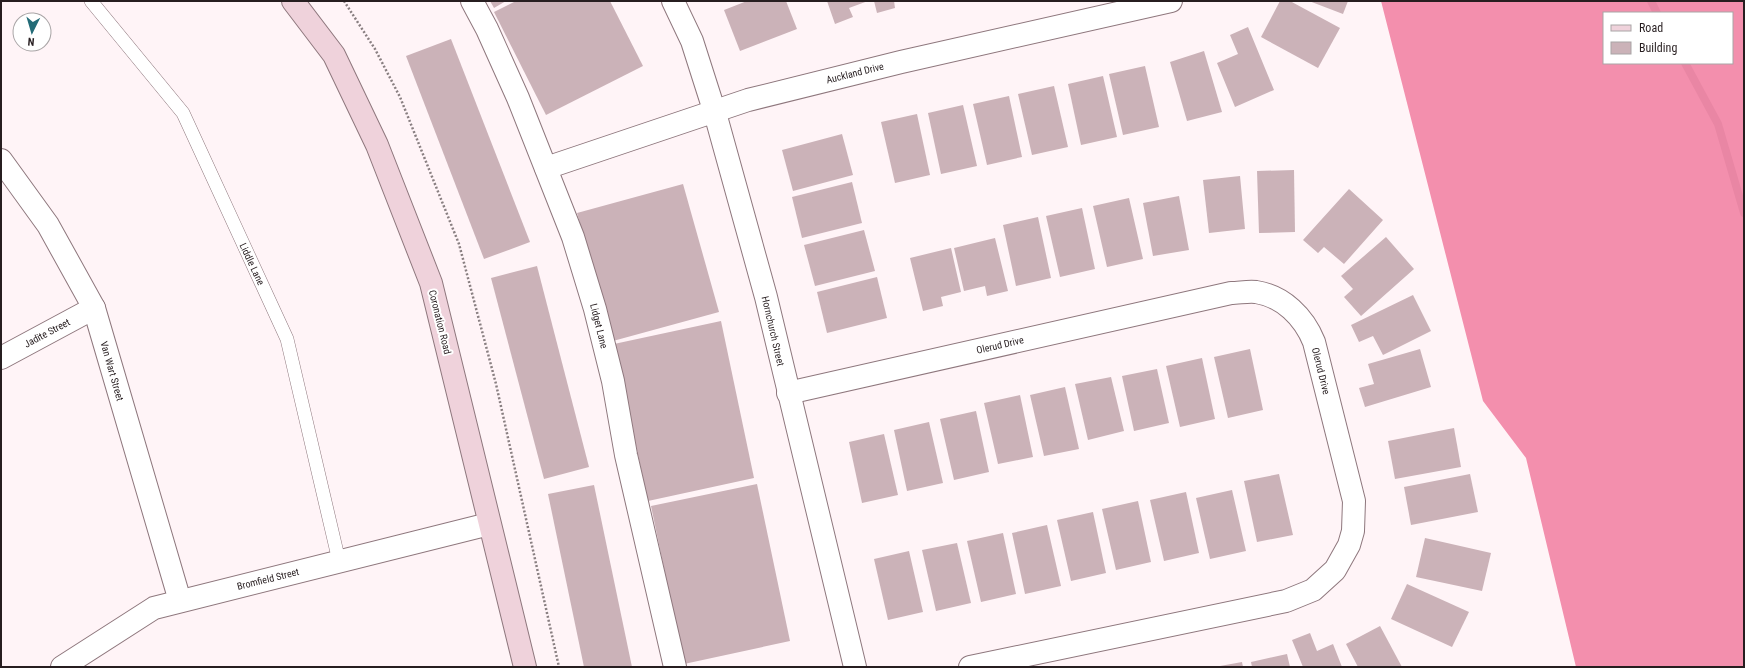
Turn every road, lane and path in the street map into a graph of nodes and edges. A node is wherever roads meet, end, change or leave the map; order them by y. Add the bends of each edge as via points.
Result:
1 (91, 1) edge
2 (292, 1) edge
3 (344, 1) edge
4 (472, 1) edge
5 (673, 1) edge
6 (1171, 1) edge
7 (715, 113) junction
8 (1, 160) edge
9 (546, 168) junction
10 (94, 308) junction
11 (1, 358) edge
12 (788, 393) junction
13 (489, 524) junction
14 (339, 561) junction
15 (180, 601) junction
16 (62, 667) edge
17 (525, 667) edge
18 (559, 667) edge
19 (675, 667) edge
20 (855, 667) edge
21 (970, 667) edge

1 - 14 lane, Liddle Lane via 183,113 287,338
2 - 13 street, Coronation Road via 334,55 376,145 431,283
3 - 18 path via 375,49 400,96 459,244 496,384
4 - 9 street, Lidget Lane via 518,98
5 - 7 street, Hornchurch Street via 692,41
6 - 7 street, Auckland Drive via 901,62 748,100
7 - 9 street, Auckland Drive
7 - 12 street, Hornchurch Street via 766,297
8 - 10 street, Van Wart Street via 48,225
9 - 19 street, Lidget Lane via 573,237 595,309
10 - 11 street, Jadite Street
10 - 15 street, Van Wart Street
12 - 20 street, Hornchurch Street
12 - 21 street, Olerud Drive via 1231,293 1266,294 1287,304 1309,331 1314,342 1354,501 1353,531 1349,545 1335,570 1313,590 1286,601
13 - 14 street, Bromfield Street
13 - 17 street, Coronation Road
14 - 15 street, Bromfield Street
15 - 16 street, Bromfield Street via 154,608

